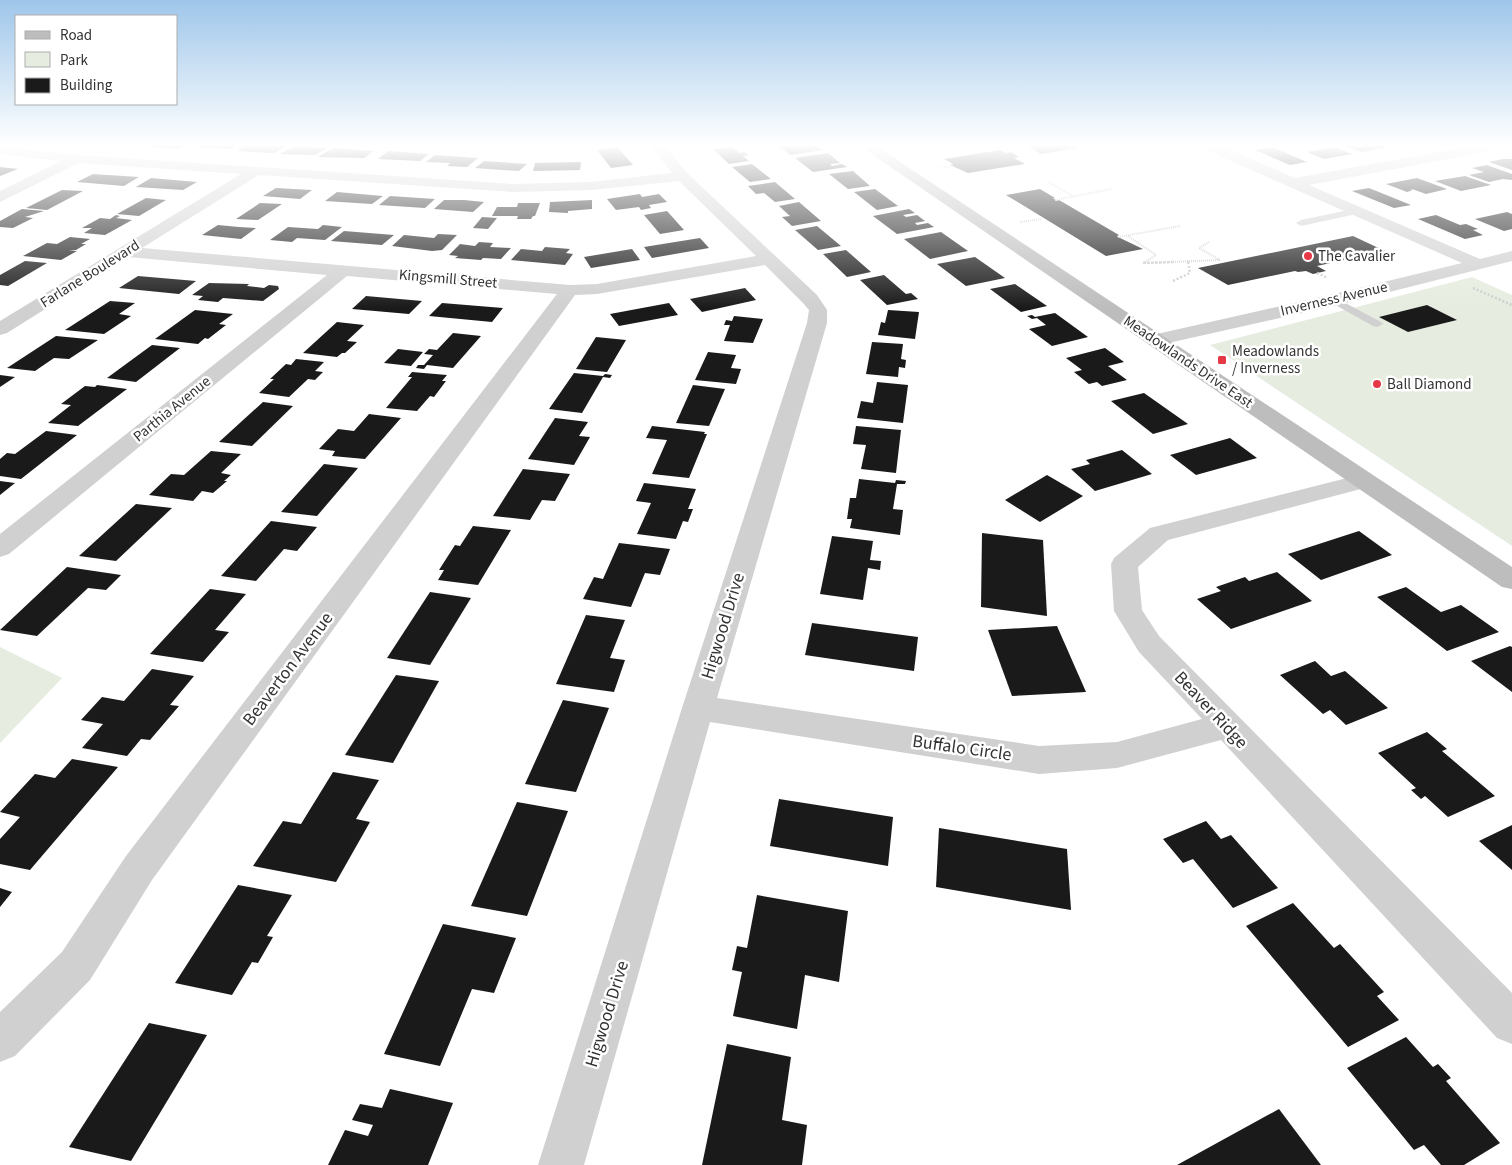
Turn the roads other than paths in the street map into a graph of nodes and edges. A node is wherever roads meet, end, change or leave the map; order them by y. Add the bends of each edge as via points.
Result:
1 (212, 198) edge
2 (705, 198) edge
3 (944, 198) edge
4 (1329, 198) edge
5 (1358, 211) junction
6 (1301, 223) dead end
7 (125, 252) junction
8 (1512, 256) edge
9 (769, 259) junction
10 (1478, 264) junction
11 (344, 270) junction
12 (570, 290) junction
13 (1334, 300) junction
14 (1377, 324) dead end
15 (0, 329) edge
16 (1155, 340) junction
17 (1363, 481) junction
18 (0, 548) edge
19 (1512, 580) edge
20 (698, 708) junction
21 (1225, 726) junction
22 (1512, 1023) edge
23 (0, 1041) edge
24 (561, 1165) edge

1 - 7 street, Farlane Boulevard
2 - 9 street, Higwood Drive
3 - 16 main road, Meadowlands Drive East
4 - 5 street
5 - 6 lane
5 - 10 street
7 - 11 street, Kingsmill Street
7 - 15 street, Farlane Boulevard
8 - 10 street, Inverness Avenue
9 - 12 street, Kingsmill Street via 597,289
9 - 20 street, Higwood Drive via 818,310 817,323
10 - 13 street, Inverness Avenue
11 - 12 street, Kingsmill Street
11 - 18 street, Parthia Avenue
12 - 23 street, Beaverton Avenue via 139,868 76,966
13 - 14 lane
13 - 16 street, Inverness Avenue
16 - 17 main road, Meadowlands Drive East
17 - 19 main road, Meadowlands Drive East
17 - 21 street, Beaver Ridge via 1159,534 1124,564 1128,611 1149,644
20 - 21 street, Buffalo Circle via 1038,760 1117,755
20 - 24 street, Higwood Drive
21 - 22 street, Beaver Ridge

